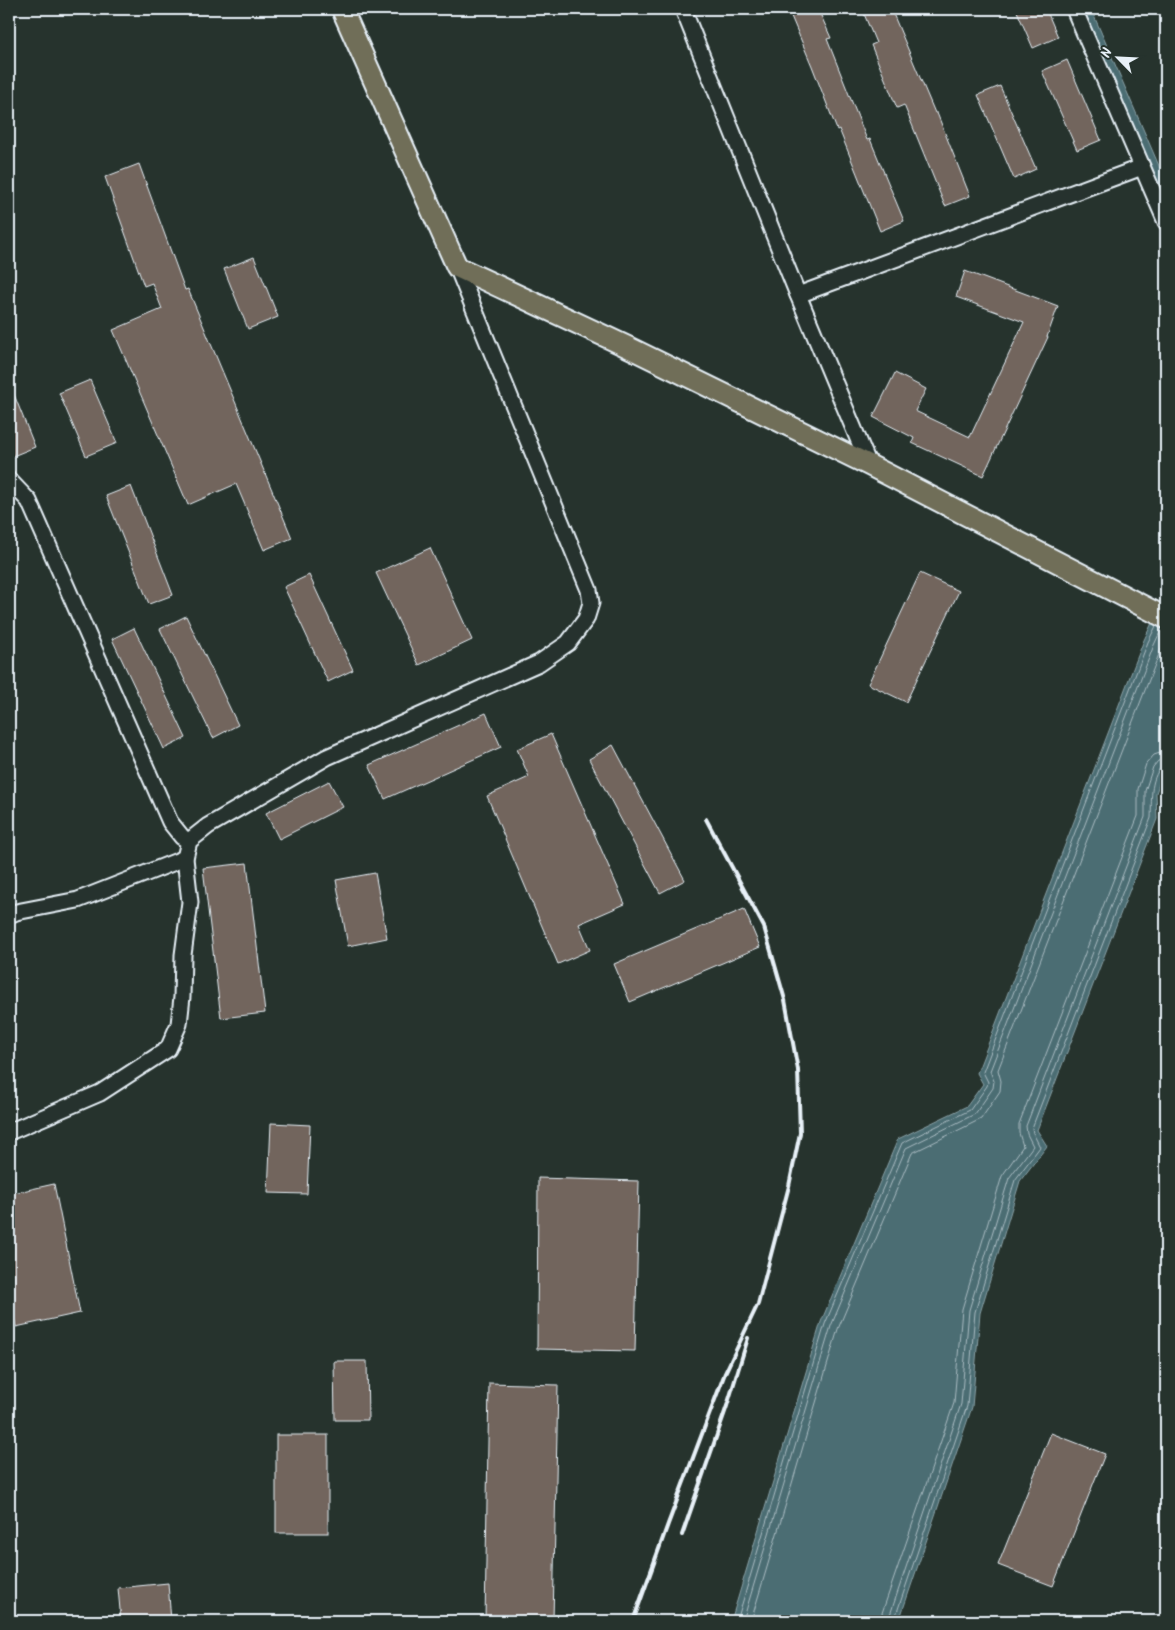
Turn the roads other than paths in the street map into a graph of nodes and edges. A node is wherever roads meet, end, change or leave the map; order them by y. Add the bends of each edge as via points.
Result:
1 (342, 9) edge
2 (683, 9) edge
3 (1074, 9) edge
4 (1142, 167) junction
5 (1166, 222) edge
6 (457, 266) junction
7 (798, 296) junction
8 (869, 465) junction
9 (9, 480) edge
10 (1166, 618) edge
11 (189, 842) junction
12 (185, 858) junction
13 (9, 915) edge
14 (9, 1132) edge

1 - 6 main road
2 - 7 street
3 - 4 street
4 - 5 street
4 - 7 street
6 - 8 main road
6 - 11 street via 589,590 591,603 586,619 568,643 539,663 327,757 208,826
7 - 8 street
8 - 10 main road
9 - 11 street via 30,501 170,822
11 - 12 street
12 - 13 street via 78,900
12 - 14 street via 190,902 183,955 182,997 179,1024 168,1049 100,1094

